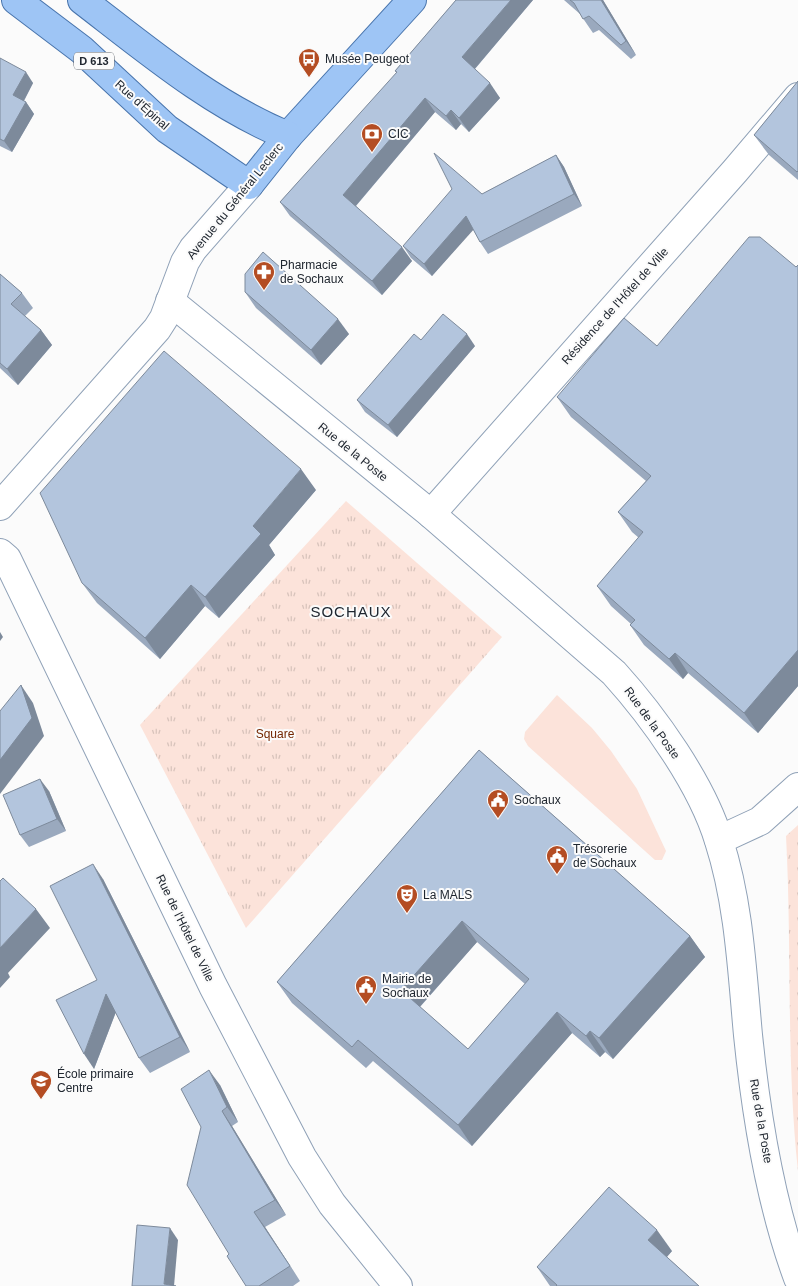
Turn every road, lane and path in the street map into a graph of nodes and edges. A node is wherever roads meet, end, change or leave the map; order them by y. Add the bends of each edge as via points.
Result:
1 (16, 0) edge
2 (82, 0) edge
3 (412, 0) edge
4 (798, 97) edge
5 (288, 136) junction
6 (249, 185) junction
7 (170, 301) junction
8 (0, 506) edge
9 (431, 514) junction
10 (0, 553) edge
11 (798, 787) edge
12 (719, 840) junction
13 (798, 1278) edge
14 (398, 1286) edge

1 - 6 main road, Rue d'Épinal / D 613 via 82,50 167,129
2 - 5 main road via 218,100 253,121
3 - 5 main road, Avenue du Général Leclerc
4 - 9 street, Résidence de l'Hôtel de Ville
5 - 6 main road, Avenue du Général Leclerc
6 - 7 street, Avenue du Général Leclerc via 193,249
7 - 8 street, Avenue du Général Leclerc via 157,329 145,344
7 - 9 street, Rue de la Poste
9 - 12 street, Rue de la Poste via 614,673 635,696 700,797
10 - 14 street, Rue de l'Hôtel de Ville via 11,568 213,986 302,1157 332,1204
11 - 12 street via 760,821
12 - 13 street, Rue de la Poste via 735,911 754,1080 768,1167

